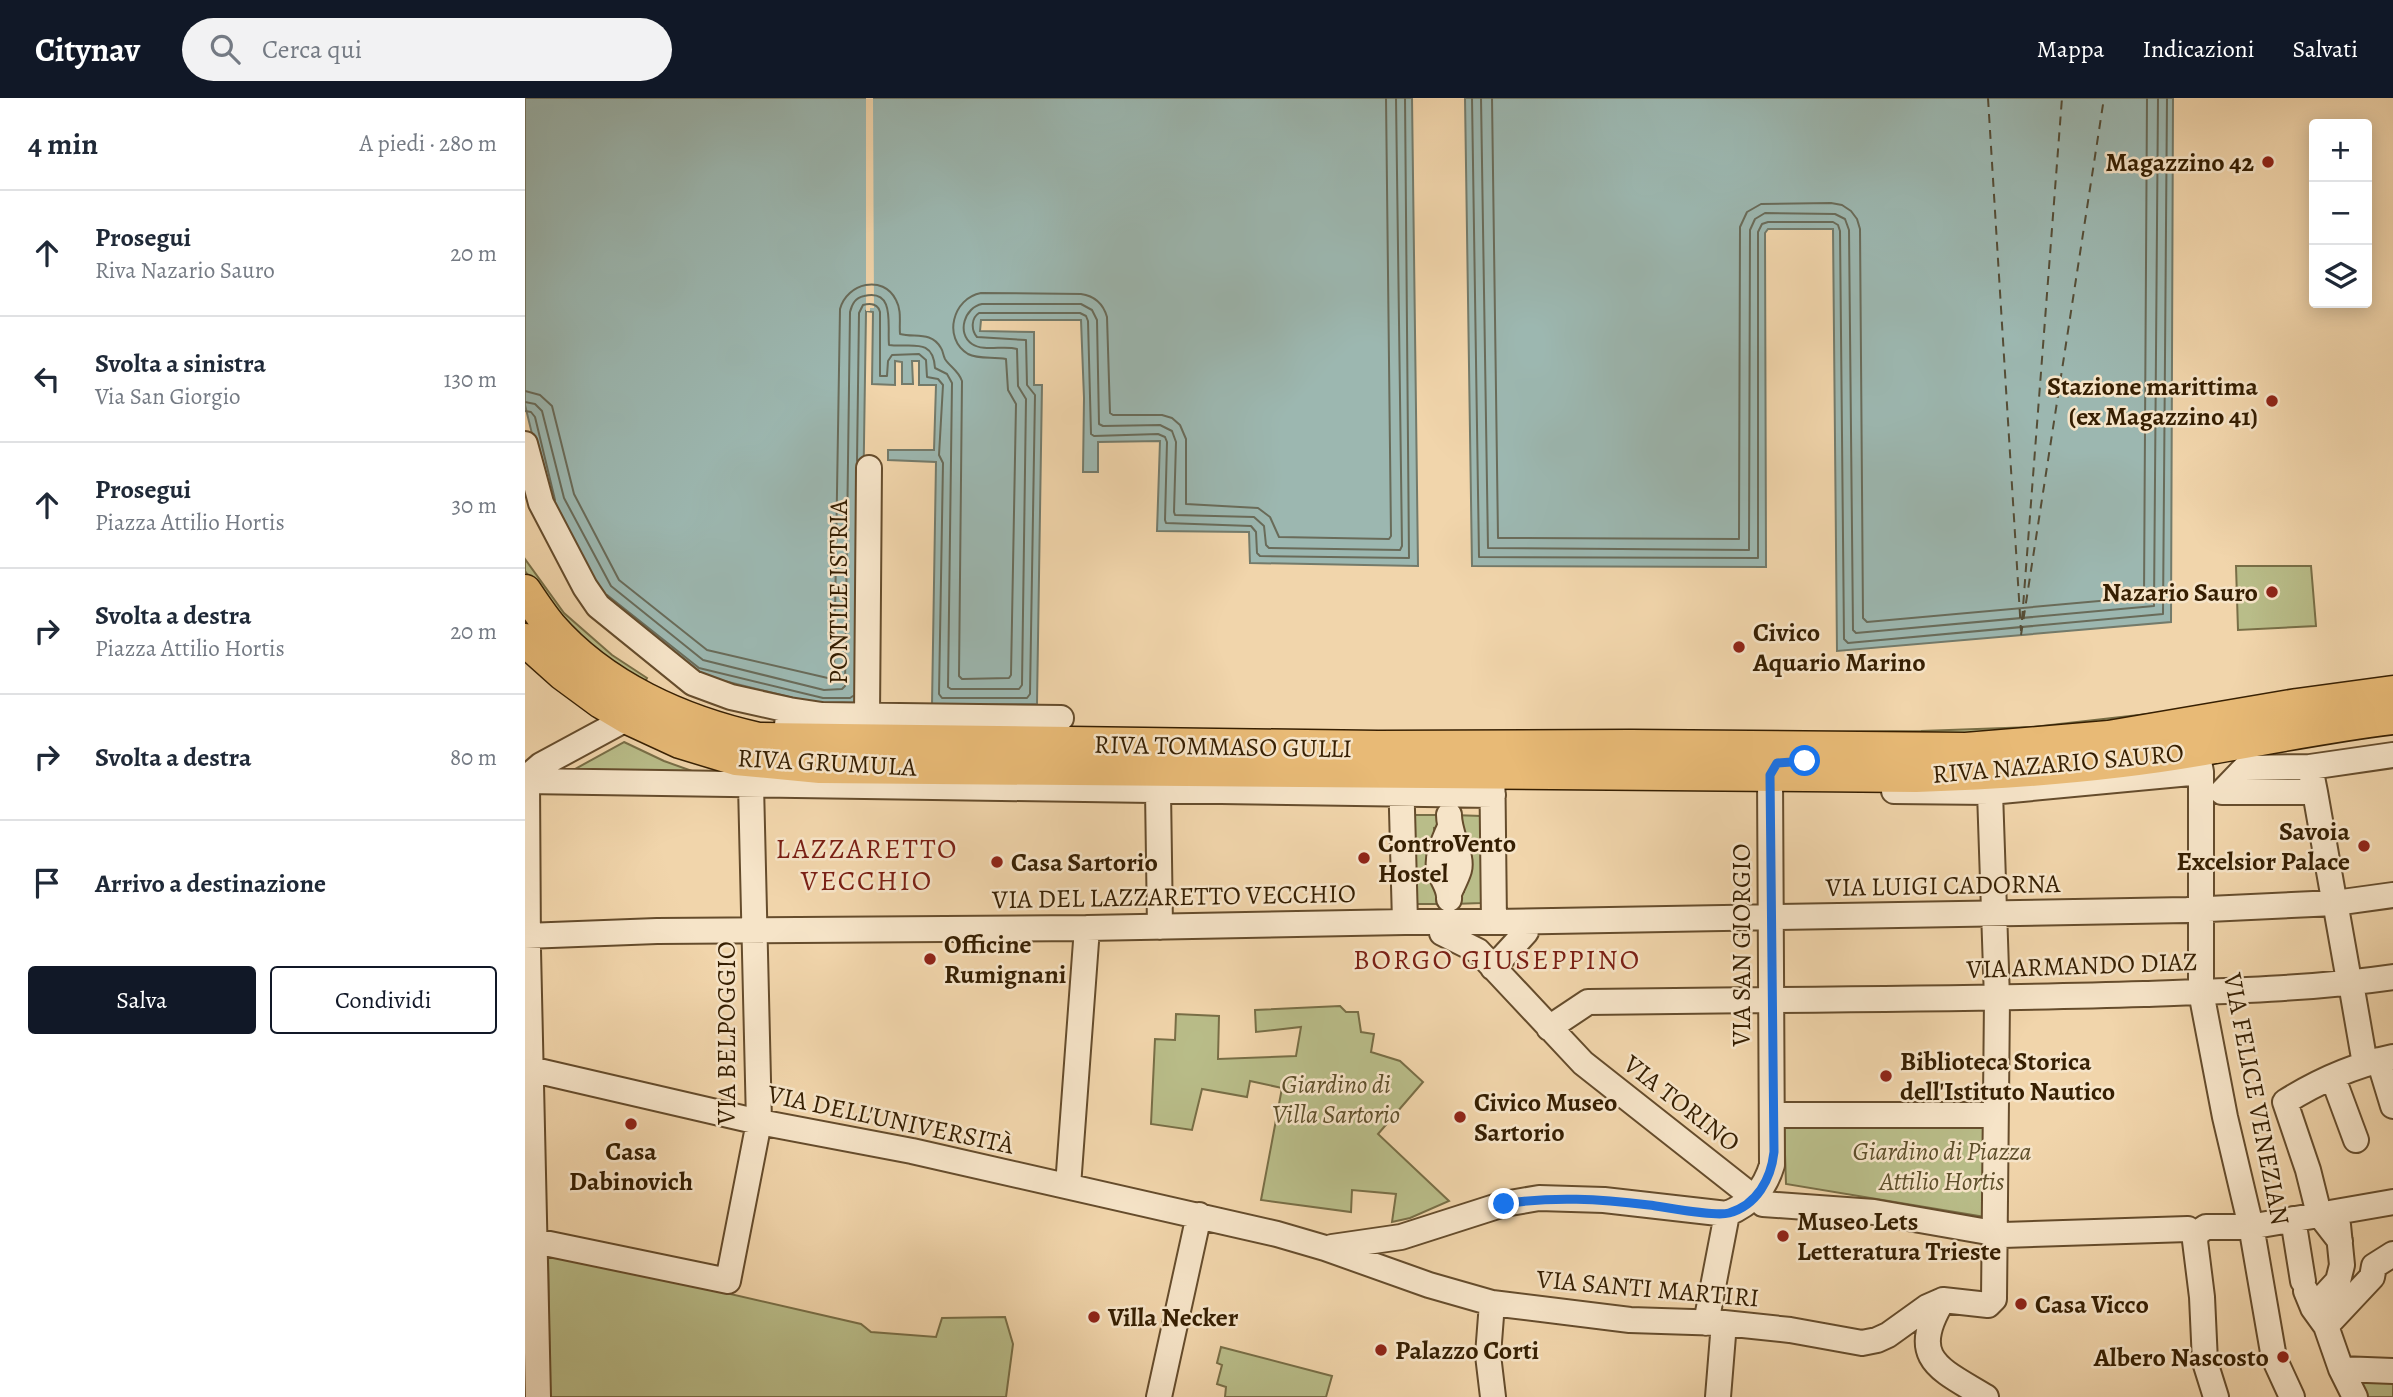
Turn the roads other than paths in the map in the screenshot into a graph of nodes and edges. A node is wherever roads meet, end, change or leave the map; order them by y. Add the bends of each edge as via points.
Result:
1 (525, 444) edge
2 (869, 468) dead end
3 (525, 591) edge
4 (525, 622) edge
5 (525, 640) edge
6 (2393, 692) edge
7 (674, 713) junction
8 (867, 716) junction
9 (1061, 718) dead end
10 (2299, 718) junction
11 (2393, 718) edge
12 (628, 719) junction
13 (2197, 749) junction
14 (1916, 751) junction
15 (955, 753) junction
16 (2393, 755) edge
17 (2310, 767) junction
18 (529, 769) edge
19 (1493, 771) junction
20 (1770, 782) junction
21 (1401, 783) junction
22 (751, 785) junction
23 (1157, 791) junction
24 (1990, 792) junction
25 (2315, 792) junction
26 (1449, 822) dead end
27 (2393, 895) edge
28 (1449, 897) dead end
29 (2201, 909) junction
30 (1994, 915) junction
31 (1770, 918) junction
32 (1405, 922) junction
33 (1494, 922) junction
34 (1160, 927) junction
35 (1087, 928) junction
36 (755, 929) junction
37 (1525, 932) dead end
38 (1448, 933) dead end
39 (526, 936) edge
40 (1485, 959) junction
41 (2393, 977) edge
42 (2201, 992) junction
43 (1997, 999) junction
44 (1767, 1000) junction
45 (1549, 1028) junction
46 (2379, 1060) edge
47 (528, 1061) edge
48 (2333, 1078) junction
49 (2393, 1106) edge
50 (528, 1110) edge
51 (1992, 1115) junction
52 (1777, 1116) junction
53 (759, 1122) junction
54 (2355, 1140) dead end
55 (1068, 1186) junction
56 (2393, 1205) edge
57 (2328, 1212) junction
58 (1727, 1214) junction
59 (1199, 1215) junction
60 (2293, 1219) junction
61 (2253, 1227) junction
62 (2193, 1231) junction
63 (1996, 1234) junction
64 (530, 1241) edge
65 (1325, 1248) junction
66 (2393, 1254) edge
67 (1943, 1300) junction
68 (2312, 1301) junction
69 (1492, 1303) junction
70 (1715, 1323) junction
71 (531, 1368) edge
72 (2341, 1369) junction
73 (2393, 1371) edge
74 (538, 1397) edge
75 (1159, 1397) edge
76 (1493, 1397) edge
77 (1718, 1397) edge
78 (1986, 1397) edge
79 (2216, 1397) edge
80 (2292, 1397) edge
81 (2355, 1397) edge

1 - 8 street, RIVA GRUMULA via 541,503 598,606 693,683 788,721 822,715
2 - 8 street, PONTILE ISTRIA
3 - 7 main road, RIVA GRUMULA via 550,626 580,656 617,683
4 - 7 street via 601,684 643,706
5 - 12 main road, RIVA GRUMULA via 563,674
6 - 10 main road
7 - 15 main road, RIVA GRUMULA via 759,739
8 - 15 street, RIVA GRUMULA
9 - 15 street, RIVA TOMMASO GULLI
10 - 11 main road
10 - 13 main road, RIVA NAZARIO SAURO
12 - 15 main road, RIVA GRUMULA via 680,742 736,759 820,767
12 - 18 street
13 - 14 main road, RIVA NAZARIO SAURO via 2109,737 2020,747
13 - 20 main road, RIVA NAZARIO SAURO via 2041,770
13 - 24 street, RIVA NAZARIO SAURO
13 - 29 street, VIA FELICE VENEZIAN
14 - 19 main road, RIVA NAZARIO SAURO via 1773,747
14 - 20 street, RIVA NAZARIO SAURO via 1889,761 1785,761 1777,763
15 - 19 main road, RIVA TOMMASO GULLI via 1378,747
15 - 21 main road, RIVA TOMMASO GULLI
15 - 22 street, RIVA GRUMULA
15 - 23 street, RIVA TOMMASO GULLI
16 - 17 street
17 - 25 street
17 - 25 street via 2244,763 2217,796
18 - 22 street, RIVA GRUMULA
18 - 39 street
19 - 20 main road, RIVA NAZARIO SAURO
19 - 21 main road
19 - 33 street
20 - 24 street, RIVA NAZARIO SAURO
20 - 31 street, VIA SAN GIORGIO
21 - 23 street, RIVA TOMMASO GULLI
21 - 32 street
22 - 36 street, VIA BELPOGGIO
23 - 34 street
24 - 30 street
25 - 46 street via 2350,985
26 - 28 street via 1459,869
27 - 29 street, VIA LUIGI CADORNA via 2335,903
29 - 30 street, VIA LUIGI CADORNA
29 - 42 street, VIA FELICE VENEZIAN
30 - 31 street, VIA LUIGI CADORNA
30 - 43 street
31 - 33 street, VIA LUIGI CADORNA
31 - 44 street, VIA SAN GIORGIO
32 - 33 street, VIA DEL LAZZARETTO VECCHIO
32 - 34 street, VIA DEL LAZZARETTO VECCHIO
34 - 35 street, VIA DEL LAZZARETTO VECCHIO
35 - 36 street, VIA DEL LAZZARETTO VECCHIO
35 - 55 street
36 - 39 street, VIA DEL LAZZARETTO VECCHIO
36 - 53 street, VIA BELPOGGIO
37 - 40 street
38 - 40 street
39 - 47 street
40 - 45 street, VIA TORINO
41 - 42 street, VIA ARMANDO DIAZ via 2350,984
42 - 43 street, VIA ARMANDO DIAZ
42 - 61 street, VIA FELICE VENEZIAN via 2225,1117
43 - 44 street, VIA ARMANDO DIAZ
43 - 51 street
44 - 45 street, VIA ARMANDO DIAZ via 1588,1002
44 - 52 street, VIA SAN GIORGIO
45 - 63 street, VIA TORINO via 1583,1063 1753,1197
46 - 48 street
46 - 49 street
47 - 50 street
47 - 53 street, VIA DELL'UNIVERSITÀ
48 - 54 street
48 - 57 street via 2285,1102
50 - 64 street
51 - 52 street
51 - 63 street
52 - 58 street, VIA SAN GIORGIO via 1768,1178 1755,1198
53 - 55 street, VIA DELL'UNIVERSITÀ
53 - 64 street, VIA BELPOGGIO via 728,1281
55 - 59 street, VIA DELL'UNIVERSITÀ
56 - 57 street
57 - 60 street
57 - 68 street via 2340,1241 2342,1265 2339,1281
58 - 65 street via 1604,1199 1539,1198 1504,1204 1401,1237
58 - 70 street
59 - 65 street, VIA DELL'UNIVERSITÀ
59 - 75 street
60 - 61 street
60 - 68 street
61 - 62 street
61 - 80 street, VIA FELICE VENEZIAN via 2274,1358
62 - 63 street
62 - 79 street via 2205,1362
63 - 67 street via 1992,1302
64 - 71 street
65 - 69 street, VIA SANTI MARTIRI
66 - 68 street via 2374,1266 2372,1277
67 - 70 street, VIA SANTI MARTIRI via 1888,1335 1863,1343 1790,1329
67 - 78 street via 1934,1318 1928,1354 1945,1372
68 - 72 street
69 - 70 street, VIA SANTI MARTIRI via 1630,1320
69 - 76 street via 1488,1356
70 - 77 street
71 - 74 street
72 - 73 street
72 - 81 street

